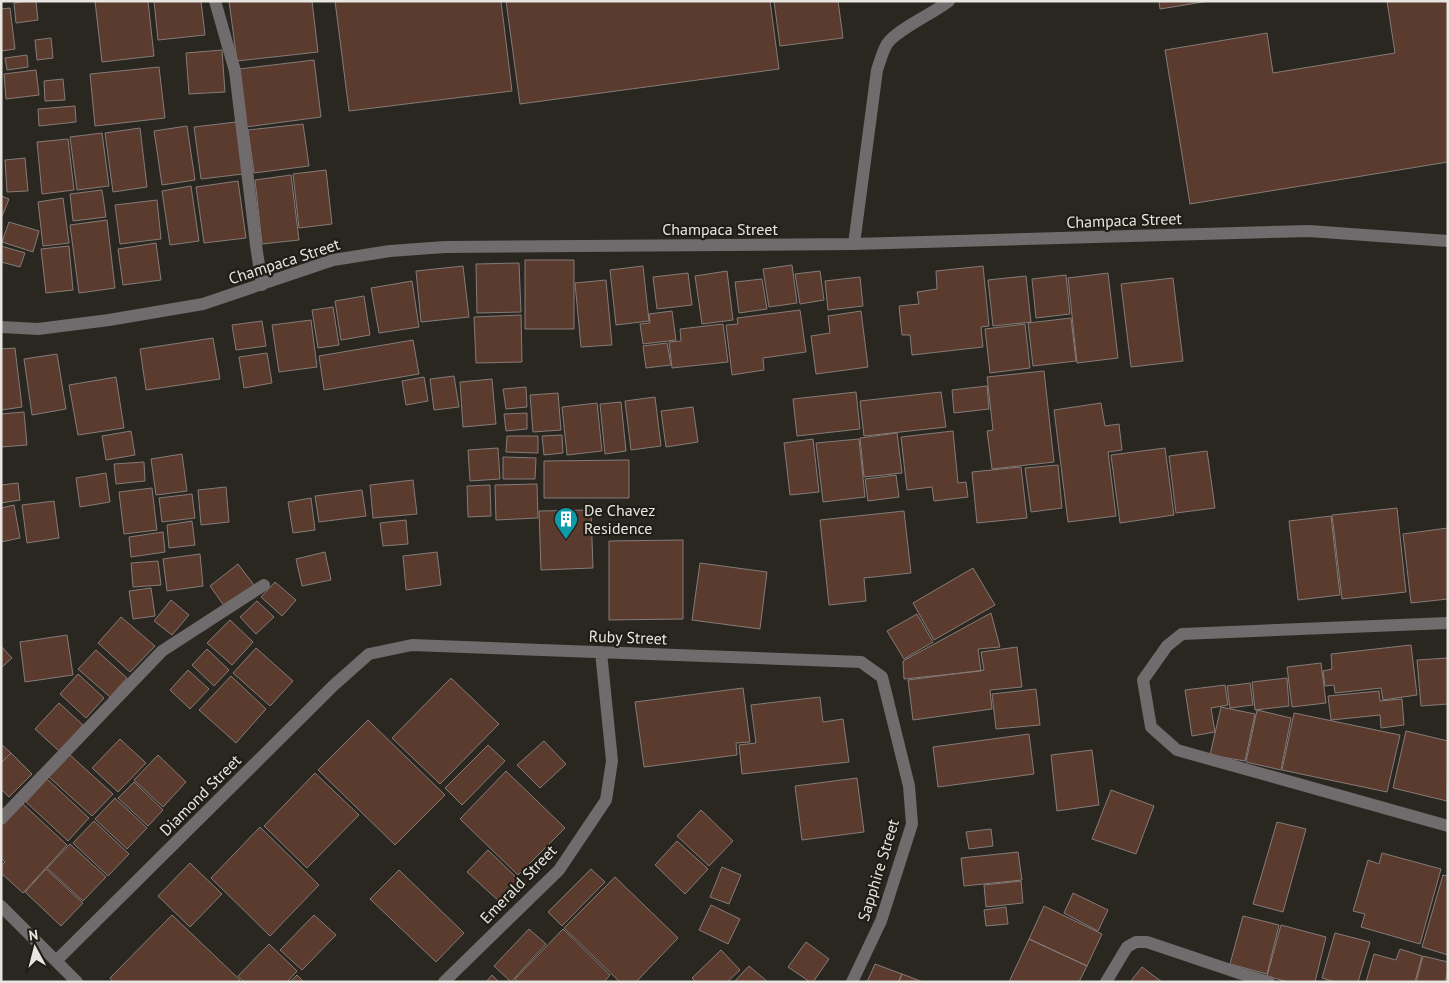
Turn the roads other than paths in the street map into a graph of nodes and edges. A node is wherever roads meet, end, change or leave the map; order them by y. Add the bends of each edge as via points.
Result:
1 (215, 1) edge
2 (949, 1) edge
3 (1448, 241) edge
4 (854, 244) junction
5 (262, 285) junction
6 (1, 327) edge
7 (264, 585) dead end
8 (1448, 623) edge
9 (601, 652) junction
10 (369, 654) joint
11 (882, 677) joint
12 (1, 819) edge
13 (1448, 826) edge
14 (1, 906) edge
15 (56, 961) junction
16 (1247, 978) edge
17 (77, 982) edge
18 (444, 982) edge
19 (852, 982) edge
20 (1106, 982) edge
21 (1269, 982) edge

1 - 5 street via 235,71
2 - 4 street via 887,43 877,70
3 - 4 street, Champaca Street via 1309,231
4 - 5 street, Champaca Street via 445,247 334,260
5 - 6 street, Champaca Street via 203,304 118,318 38,329
7 - 12 street via 162,651
8 - 13 street via 1182,634 1167,646 1143,680 1151,727 1177,750
9 - 10 street, Ruby Street via 412,645
9 - 11 street, Ruby Street via 861,662
9 - 18 street, Emerald Street via 612,760 606,800 559,870
10 - 15 street, Diamond Street via 334,684
11 - 19 street, Sapphire Street via 909,786 912,824 881,921
14 - 15 street
15 - 17 street
16 - 20 street via 1147,942 1136,942 1127,947
16 - 21 street

